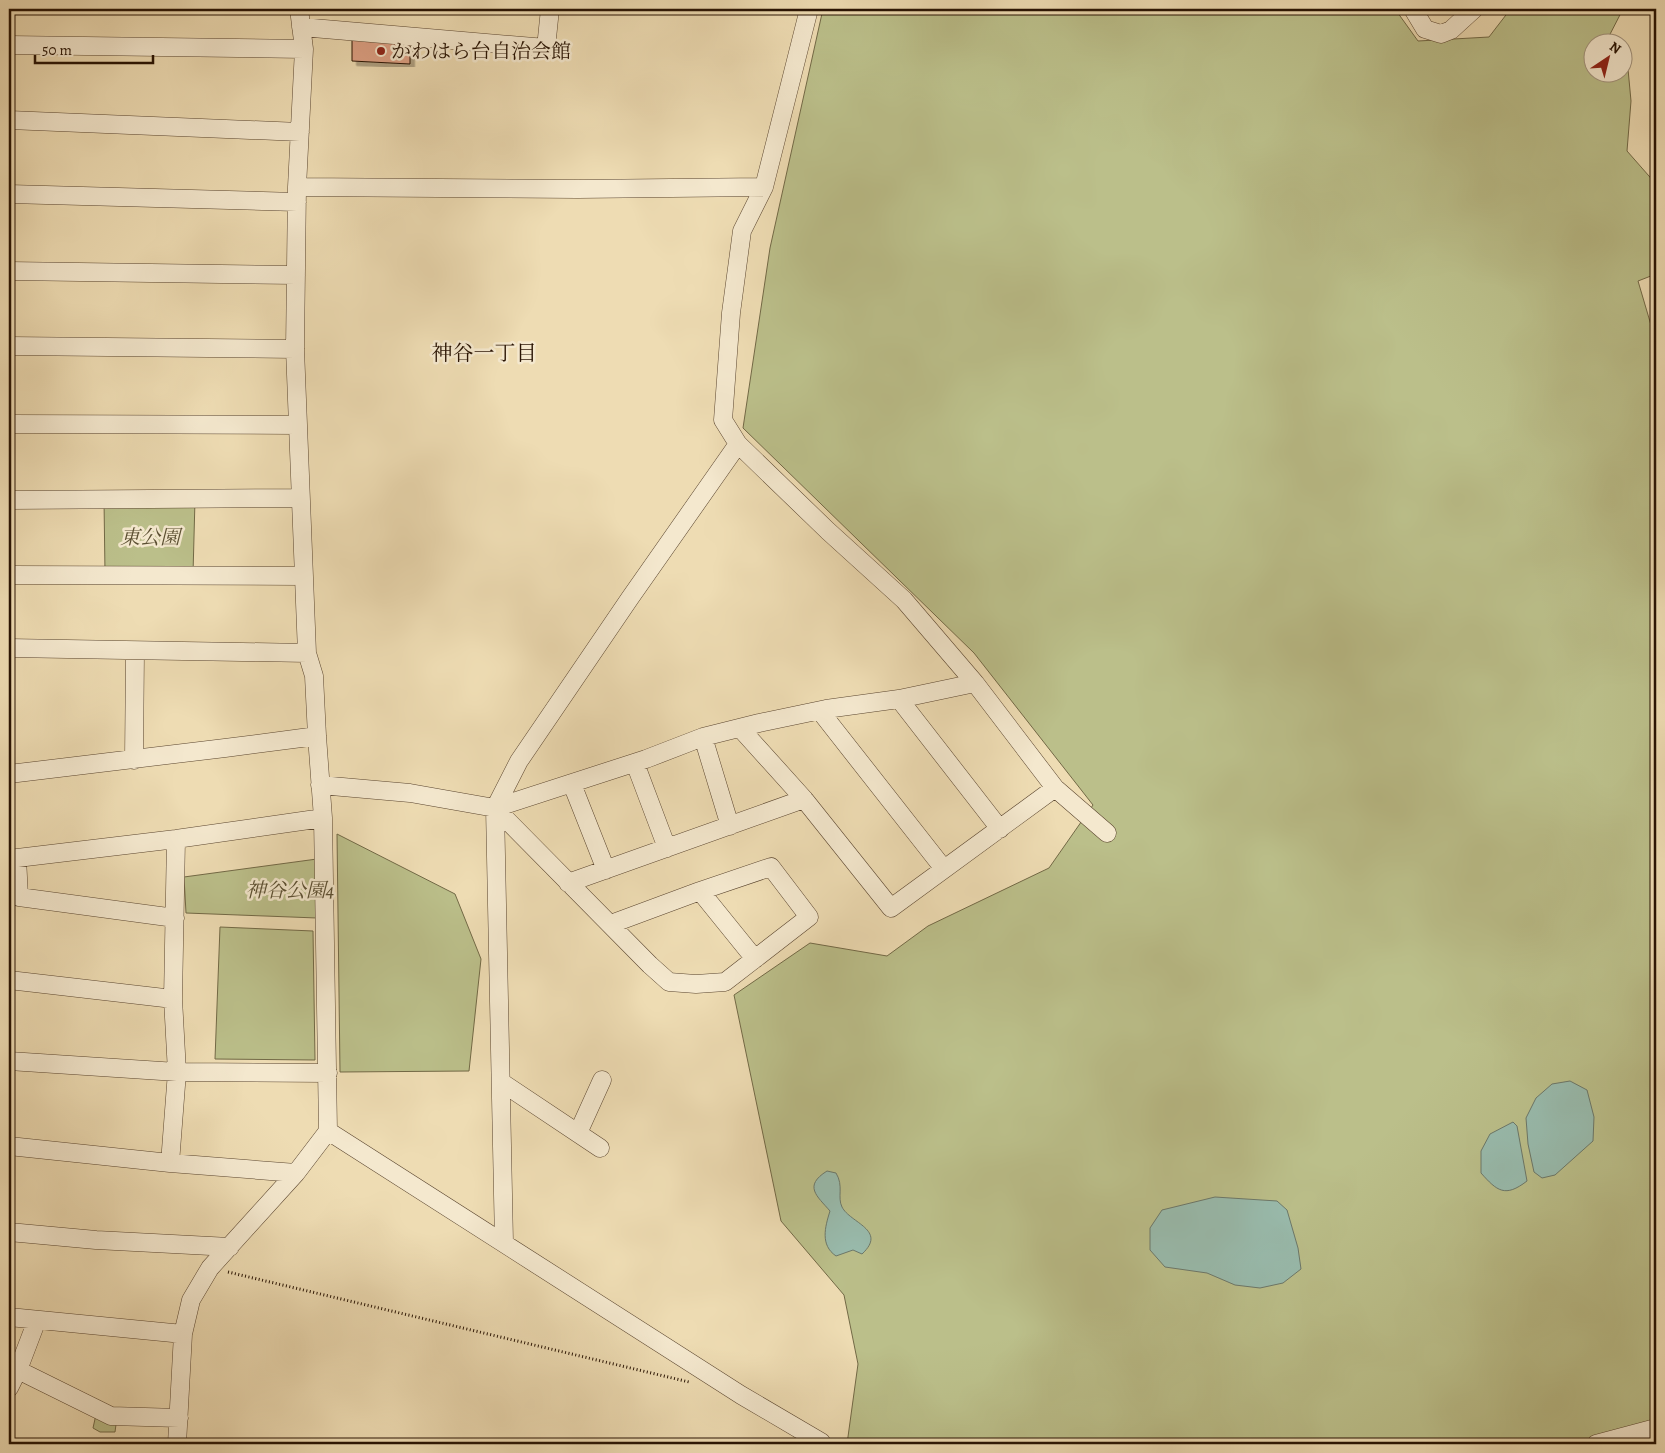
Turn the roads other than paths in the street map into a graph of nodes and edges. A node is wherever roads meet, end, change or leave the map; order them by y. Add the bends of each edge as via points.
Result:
1 (299, 9) edge
2 (550, 9) edge
3 (809, 9) edge
4 (1413, 9) edge
5 (1474, 9) edge
6 (301, 27) junction
7 (9, 45) edge
8 (304, 49) junction
9 (9, 120) edge
10 (300, 132) junction
11 (764, 187) junction
12 (9, 194) edge
13 (297, 194) junction
14 (9, 272) edge
15 (296, 275) junction
16 (9, 346) edge
17 (295, 349) junction
18 (9, 424) edge
19 (298, 425) junction
20 (738, 444) junction
21 (301, 498) junction
22 (9, 500) edge
23 (9, 575) edge
24 (303, 576) junction
25 (9, 648) edge
26 (135, 651) junction
27 (307, 653) junction
28 (975, 683) junction
29 (899, 699) junction
30 (820, 710) junction
31 (740, 728) junction
32 (317, 736) junction
33 (703, 737) junction
34 (134, 760) junction
35 (635, 762) junction
36 (9, 774) edge
37 (572, 784) junction
38 (320, 785) junction
39 (1055, 788) junction
40 (804, 799) junction
41 (495, 808) junction
42 (323, 818) junction
43 (730, 826) junction
44 (1000, 829) junction
45 (1107, 833) dead end
46 (176, 839) junction
47 (667, 848) junction
48 (13, 858) edge
49 (944, 869) junction
50 (606, 870) junction
51 (568, 883) junction
52 (700, 891) junction
53 (174, 918) junction
54 (611, 924) junction
55 (754, 959) junction
56 (9, 980) edge
57 (173, 999) junction
58 (9, 1061) edge
59 (177, 1072) junction
60 (328, 1073) junction
61 (602, 1080) dead end
62 (501, 1082) junction
63 (328, 1131) junction
64 (578, 1133) junction
65 (9, 1146) edge
66 (600, 1148) dead end
67 (170, 1164) junction
68 (296, 1173) junction
69 (9, 1232) edge
70 (504, 1242) junction
71 (230, 1247) junction
72 (9, 1317) edge
73 (37, 1320) junction
74 (183, 1334) junction
75 (18, 1370) junction
76 (9, 1388) edge
77 (179, 1418) junction
78 (1656, 1428) edge
79 (177, 1444) edge
80 (821, 1444) edge
81 (1596, 1444) edge

1 - 6 street
2 - 6 street via 546,48
3 - 11 street
4 - 5 street via 1425,29 1441,34 1451,30
6 - 8 street
7 - 8 street
8 - 10 street
9 - 10 street
10 - 13 street
11 - 13 street
11 - 20 street via 742,231 731,313 724,420
12 - 13 street
13 - 15 street
14 - 15 street
15 - 17 street
16 - 17 street
17 - 19 street
18 - 19 street
19 - 21 street
20 - 28 street via 904,600
20 - 41 street via 519,761
21 - 22 street
21 - 24 street
23 - 24 street
24 - 27 street
25 - 26 street
26 - 27 street
26 - 34 street
27 - 32 street via 314,676
28 - 29 street
28 - 39 street
29 - 30 street
29 - 44 street
30 - 31 street
30 - 49 street
31 - 33 street
31 - 40 street
32 - 34 street
32 - 38 street
33 - 35 street
33 - 43 street
34 - 36 street
35 - 37 street
35 - 47 street
37 - 41 street
37 - 50 street
38 - 41 street via 410,793
38 - 42 street
39 - 44 street
39 - 45 street
40 - 43 street
40 - 49 street via 891,908
41 - 51 street
41 - 62 street
42 - 46 street
42 - 60 street
43 - 47 street
44 - 49 street
46 - 48 street
46 - 53 street
47 - 50 street
48 - 53 street via 19,896
50 - 51 street
51 - 54 street
52 - 54 street
52 - 55 street
52 - 55 street via 771,867 809,917
53 - 57 street
54 - 55 street via 669,982 725,982
56 - 57 street
57 - 59 street
58 - 59 street
59 - 60 street
59 - 67 street
60 - 63 street
61 - 64 street
62 - 64 street
62 - 70 street
63 - 68 street
63 - 70 street
64 - 66 street
65 - 67 street
67 - 68 street
68 - 71 street
69 - 71 street
70 - 80 street
71 - 74 street via 210,1268 191,1300
72 - 73 street
73 - 74 street
73 - 75 street
74 - 77 street
75 - 76 street
75 - 77 street via 111,1416
77 - 79 street
78 - 81 street

